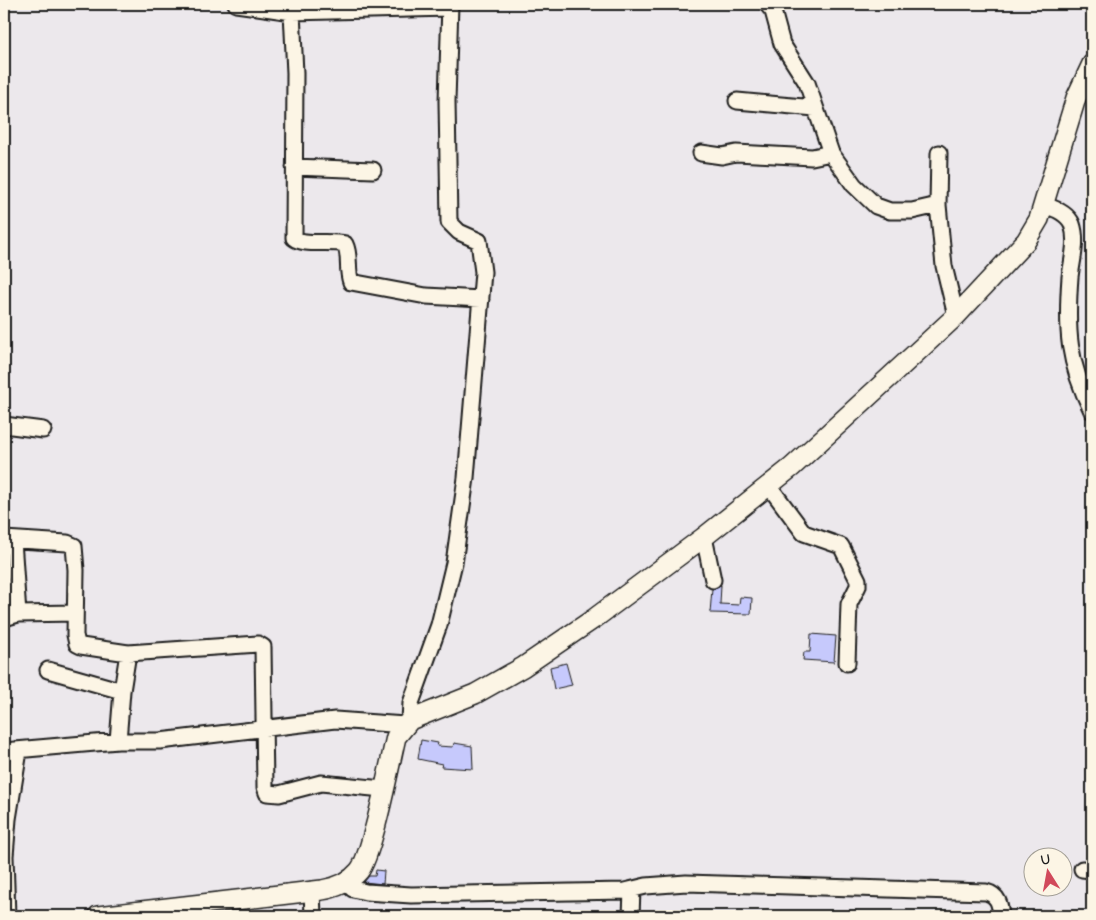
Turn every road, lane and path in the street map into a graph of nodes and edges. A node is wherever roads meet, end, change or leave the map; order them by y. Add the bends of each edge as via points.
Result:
1 (236, 4) edge
2 (767, 4) edge
3 (449, 6) edge
4 (382, 7) edge
5 (287, 9) edge
6 (1092, 64) edge
7 (738, 101) dead end
8 (815, 108) junction
9 (701, 153) dead end
10 (831, 153) junction
11 (938, 153) dead end
12 (294, 167) junction
13 (373, 170) dead end
14 (938, 205) junction
15 (1044, 205) junction
16 (482, 299) junction
17 (956, 316) junction
18 (1092, 411) edge
19 (4, 425) edge
20 (43, 430) dead end
21 (769, 486) junction
22 (704, 537) junction
23 (8, 539) edge
24 (713, 580) dead end
25 (75, 613) junction
26 (11, 616) edge
27 (128, 653) junction
28 (846, 663) dead end
29 (48, 670) dead end
30 (122, 691) junction
31 (407, 723) junction
32 (264, 728) junction
33 (118, 741) junction
34 (11, 751) edge
35 (383, 789) junction
36 (345, 882) junction
37 (632, 890) junction
38 (312, 891) junction
39 (8, 916) edge
40 (98, 916) edge
41 (313, 916) edge
42 (631, 916) edge
43 (1001, 916) edge

1 - 5 street
2 - 8 street via 777,21 782,44 806,83
3 - 4 street
3 - 16 street via 449,222 459,232 479,241 483,259
4 - 5 street
5 - 12 street via 295,73
6 - 15 main road via 1076,98
7 - 8 street
8 - 10 street
9 - 10 street via 812,157
10 - 14 street via 854,185 876,206 895,212
11 - 14 street
12 - 13 street
12 - 16 street via 294,238 301,242 344,244 348,250 351,282 426,296
14 - 17 street via 944,266
15 - 17 main road via 1026,240
15 - 18 street via 1058,210 1071,222 1075,238 1068,306 1069,338 1072,363
16 - 31 street via 466,478 454,563 439,626
17 - 21 main road
19 - 20 street
21 - 22 main road
21 - 28 street via 804,533 841,546 856,574 858,586 849,604
22 - 24 street
22 - 31 main road via 523,667 475,694
23 - 25 street via 74,546
23 - 26 street
25 - 26 street
25 - 27 street via 77,644
27 - 30 street
27 - 32 street via 258,644 263,647
29 - 30 street
30 - 33 street
31 - 32 street via 335,720
31 - 35 main road via 396,737
32 - 33 street via 160,741
32 - 35 street via 264,787 267,793 279,794 321,783
33 - 34 street
34 - 39 street via 5,856
35 - 36 main road via 364,864
36 - 37 street via 353,889 366,892 411,894
36 - 38 main road
37 - 42 street
37 - 43 street via 686,883 986,892 998,900
38 - 40 main road
38 - 41 street

